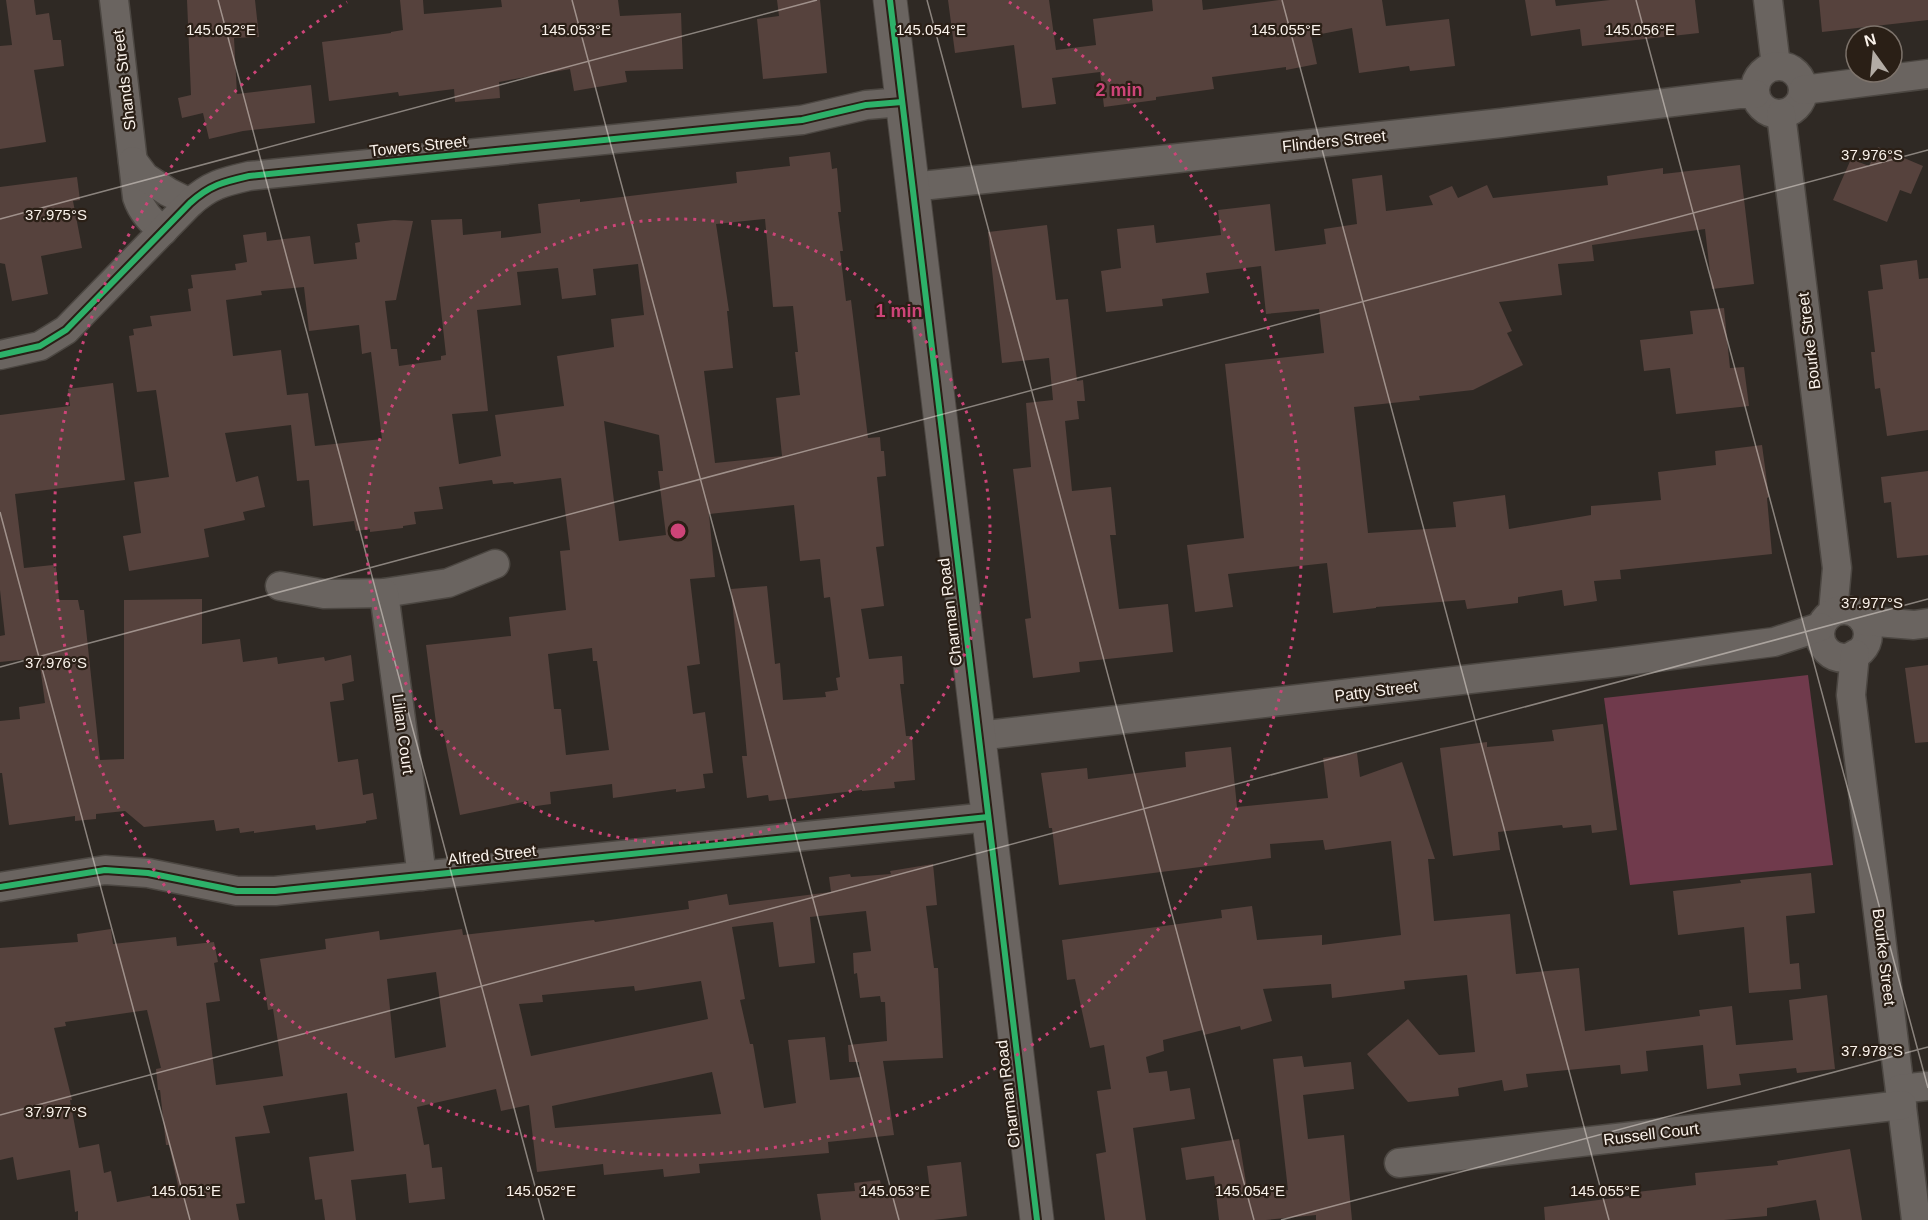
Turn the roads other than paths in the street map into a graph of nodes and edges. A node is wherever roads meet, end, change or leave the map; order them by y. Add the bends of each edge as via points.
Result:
1 (114, 0) edge
2 (890, 0) edge
3 (1768, 0) edge
4 (1776, 66) junction
5 (1928, 74) edge
6 (1803, 90) junction
7 (1755, 94) junction
8 (903, 110) junction
9 (1781, 114) junction
10 (133, 161) junction
11 (912, 186) junction
12 (190, 203) junction
13 (163, 231) junction
14 (0, 355) edge
15 (495, 564) dead end
16 (280, 586) dead end
17 (384, 593) junction
18 (1921, 624) edge
19 (1844, 633) junction
20 (978, 736) junction
21 (988, 817) junction
22 (422, 876) junction
23 (0, 887) edge
24 (1928, 1086) edge
25 (1901, 1097) junction
26 (1399, 1163) dead end
27 (1037, 1220) edge
28 (1916, 1220) edge

1 - 10 street, Shands Street
2 - 8 main road, Charman Road
3 - 4 street
4 - 6 street via 1798,75
4 - 7 street via 1762,73
5 - 6 street
6 - 9 street via 1794,108
7 - 9 street via 1767,111
7 - 11 street, Flinders Street
8 - 11 main road, Charman Road
8 - 12 street, Towers Street via 866,105 802,120 249,176 212,186
9 - 19 street, Bourke Street
10 - 12 street via 145,177
10 - 13 street, Shands Street via 140,206
11 - 20 main road, Charman Road
12 - 13 street, Towers Street
13 - 14 street, Towers Street via 66,330 40,346
15 - 17 street via 448,583
16 - 17 street via 324,594
17 - 22 street, Lilian Court
18 - 19 street, Patty Street
19 - 20 street, Patty Street
19 - 25 street, Bourke Street
20 - 21 main road, Charman Road
21 - 22 street, Alfred Street
21 - 27 main road, Charman Road
22 - 23 street, Alfred Street via 275,891 237,891 148,873 105,870
24 - 25 street, Russell Court
25 - 26 street, Russell Court
25 - 28 street, Bourke Street

